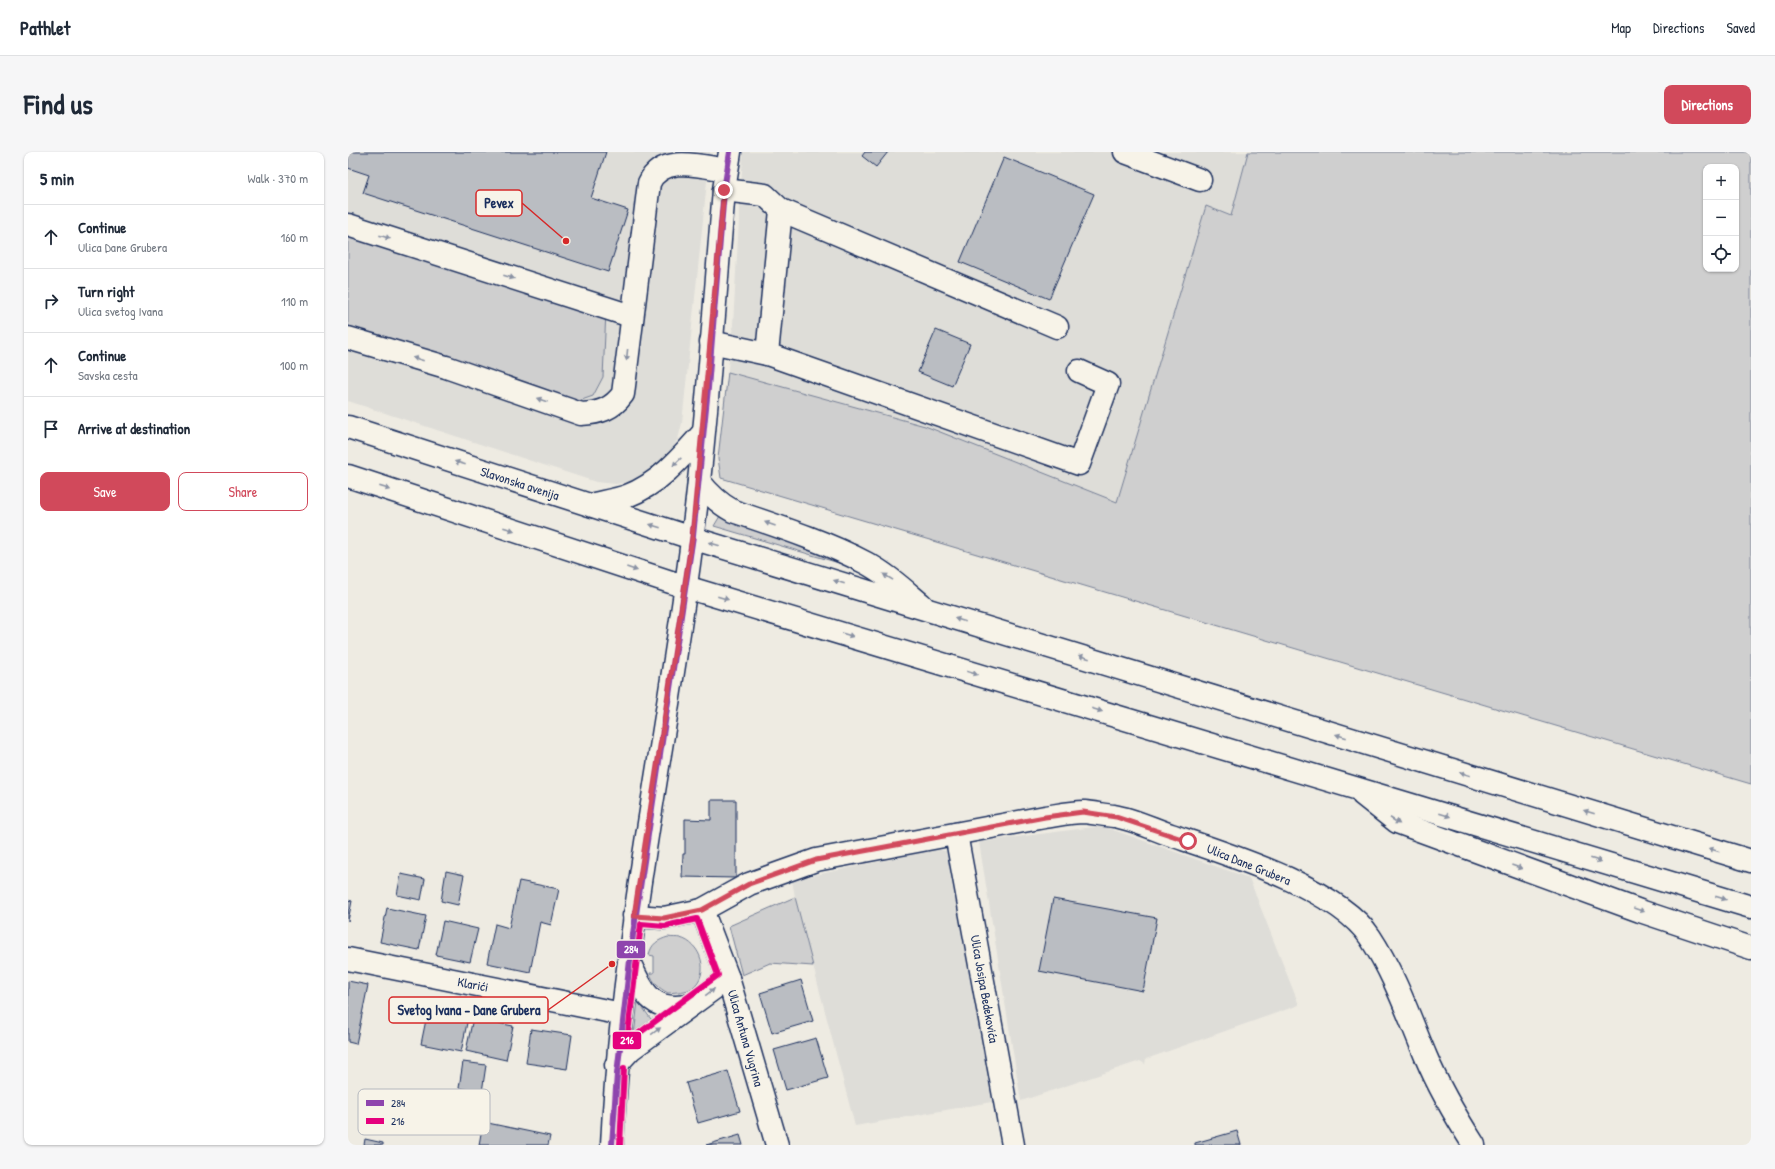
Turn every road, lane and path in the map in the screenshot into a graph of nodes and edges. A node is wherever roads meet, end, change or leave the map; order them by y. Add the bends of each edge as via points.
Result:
1 (1125, 152) edge
2 (727, 171) edge
3 (1200, 180) dead end
4 (781, 210) junction
5 (348, 225) edge
6 (631, 316) junction
7 (1056, 327) dead end
8 (348, 338) edge
9 (711, 342) junction
10 (766, 354) junction
11 (1079, 372) dead end
12 (348, 427) edge
13 (703, 433) junction
14 (348, 476) edge
15 (699, 481) junction
16 (590, 505) junction
17 (692, 538) junction
18 (686, 587) junction
19 (929, 611) junction
20 (1354, 788) junction
21 (956, 834) junction
22 (1751, 861) edge
23 (1751, 907) edge
24 (702, 910) junction
25 (634, 916) junction
26 (1751, 948) edge
27 (348, 959) edge
28 (629, 962) junction
29 (728, 978) junction
30 (691, 1005) junction
31 (622, 1014) junction
32 (616, 1065) junction
33 (612, 1145) edge
34 (777, 1145) edge
35 (1013, 1145) edge
36 (1474, 1145) edge

1 - 3 main road
2 - 4 main road via 765,195
2 - 6 main road via 686,164 667,166 658,169 653,175 649,183
2 - 9 main road
4 - 7 main road
4 - 10 main road
5 -> 6 main road
6 -> 8 main road via 623,394 617,402 596,413 581,414 446,367
9 - 10 main road
9 - 13 main road
10 - 11 main road via 1080,464 1108,384
16 -> 12 main road, Slavonska avenija
13 - 15 main road
13 -> 16 main road via 663,475 645,488 626,496
14 -> 18 main road
15 - 17 main road
19 -> 15 main road via 894,581 866,563 732,511 720,505
17 -> 16 main road, Slavonska avenija
17 - 18 main road
19 -> 17 main road, Slavonska avenija
18 -> 20 main road
18 - 25 main road
22 -> 19 main road, Slavonska avenija
20 -> 23 main road
20 -> 26 main road via 1397,822 1640,911
21 - 24 main road, Ulica Dane Grubera via 816,860 749,884
21 - 35 main road, Ulica Josipa Bedekovića
21 - 36 main road, Ulica Dane Grubera via 1083,812 1116,817 1256,865 1304,886 1331,902 1354,918 1370,936 1396,984 1427,1059
24 - 25 main road, Ulica Dane Grubera via 664,918
24 - 29 main road, Ulica Antuna Vugrina
25 - 28 main road
27 - 31 main road, Klarići
28 - 30 main road via 647,994 656,1003 667,1008
28 - 31 main road
30 -> 29 main road
29 - 34 main road, Ulica Antuna Vugrina
32 -> 30 main road via 631,1049
31 - 32 main road
32 - 33 main road

